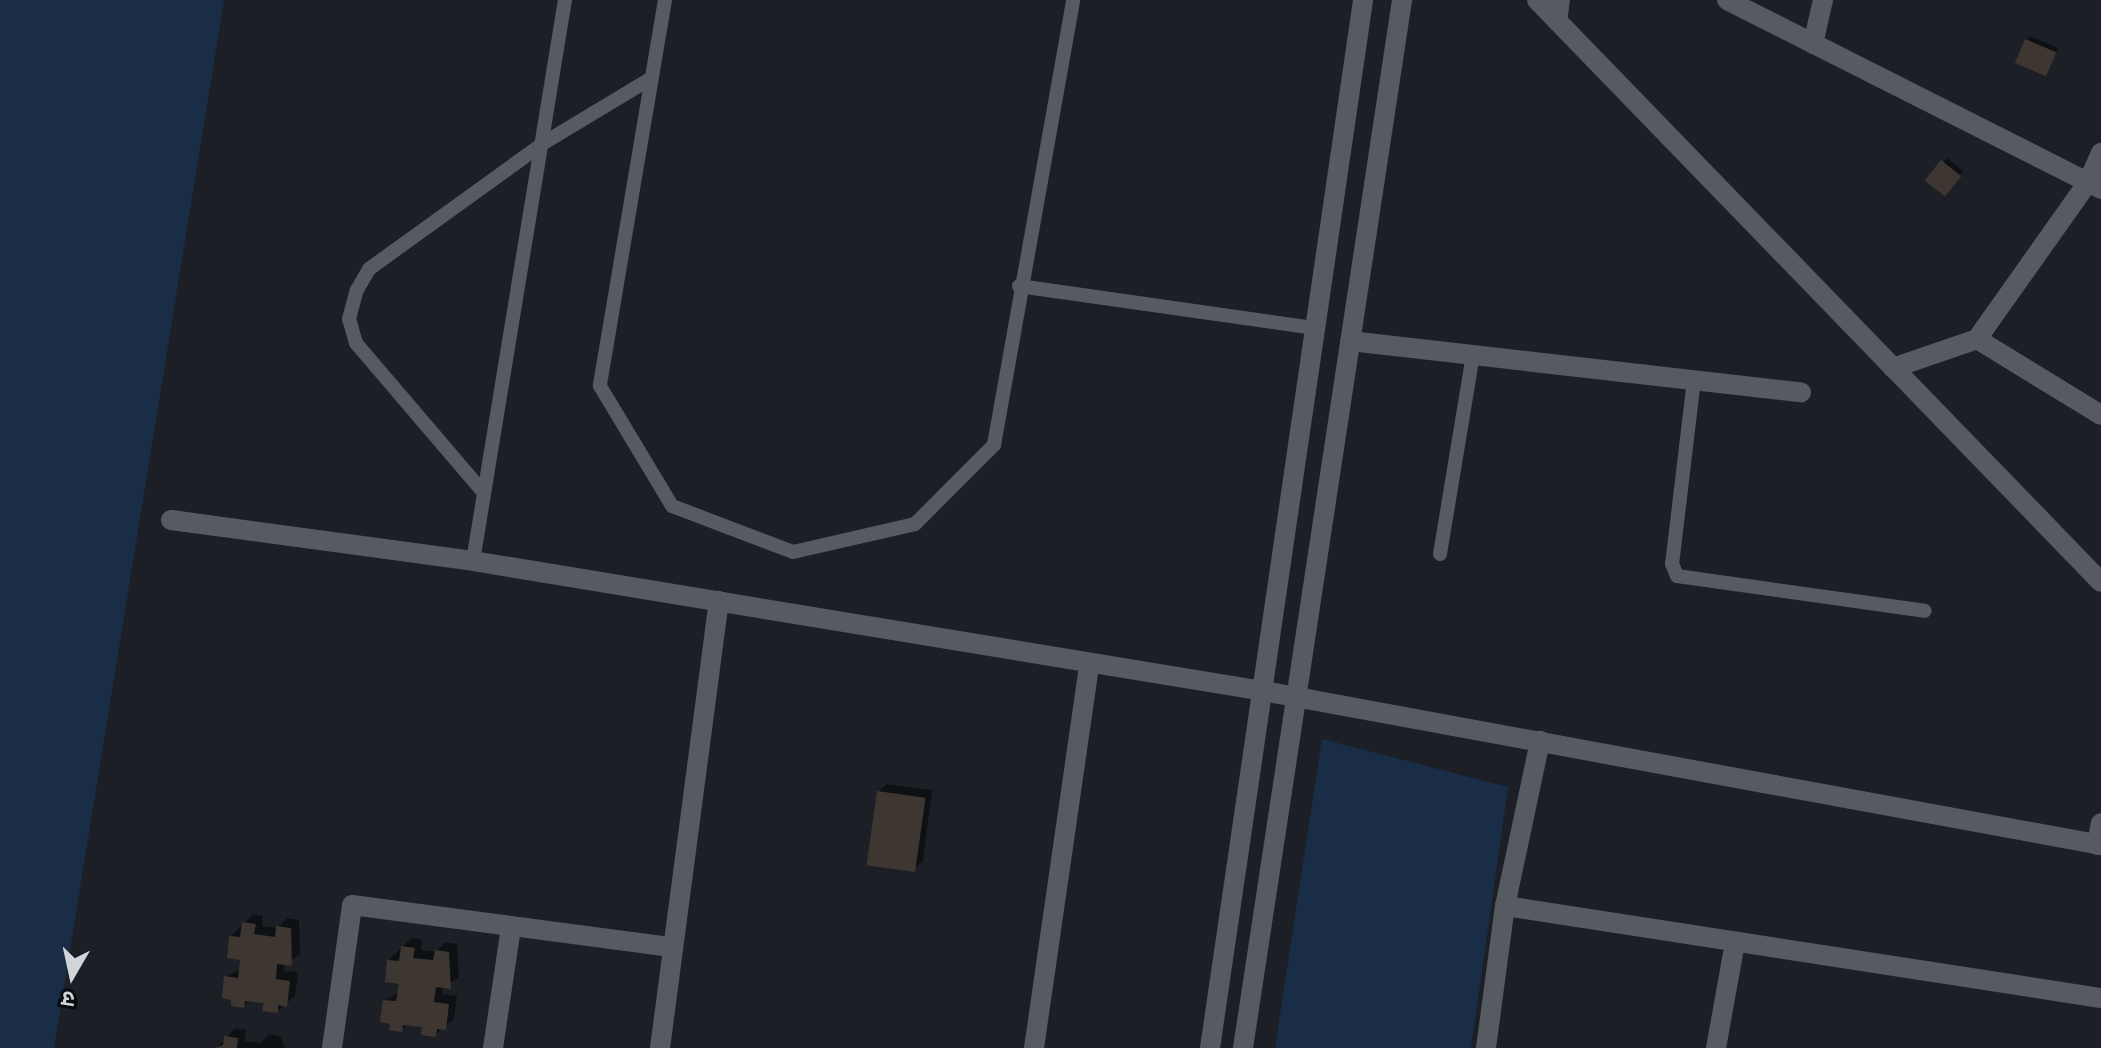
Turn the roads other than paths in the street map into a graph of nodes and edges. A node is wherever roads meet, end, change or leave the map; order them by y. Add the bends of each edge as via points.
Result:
1 (565, 0) edge
2 (665, 0) edge
3 (1073, 0) edge
4 (1363, 0) edge
5 (1402, 0) edge
6 (1537, 0) edge
7 (1560, 0) edge
8 (1727, 0) edge
9 (1823, 0) edge
10 (1557, 21) junction
11 (1813, 44) junction
12 (652, 78) junction
13 (542, 144) junction
14 (2101, 153) edge
15 (2095, 186) edge
16 (1019, 286) junction
17 (1315, 328) junction
18 (1977, 339) junction
19 (1350, 341) junction
20 (1473, 355) junction
21 (1893, 368) junction
22 (1694, 380) junction
23 (1801, 392) dead end
24 (2101, 415) edge
25 (484, 493) junction
26 (171, 520) dead end
27 (1440, 554) dead end
28 (473, 561) junction
29 (2101, 582) edge
30 (719, 601) junction
31 (1925, 611) dead end
32 (1089, 664) junction
33 (1263, 691) junction
34 (1295, 697) junction
35 (1540, 741) junction
36 (2101, 823) edge
37 (2099, 845) edge
38 (1505, 906) junction
39 (511, 927) junction
40 (1735, 942) junction
41 (673, 947) junction
42 (2101, 998) edge
43 (332, 1048) edge
44 (493, 1048) edge
45 (660, 1048) edge
46 (1034, 1048) edge
47 (1210, 1048) edge
48 (1243, 1048) edge
49 (1486, 1048) edge
50 (1716, 1048) edge

1 - 13 lane
2 - 12 lane
3 - 16 lane
4 - 17 street
5 - 19 street
6 - 10 street
7 - 10 street
8 - 11 street
9 - 11 street
10 - 21 street
11 - 15 street
12 - 13 lane
12 - 16 lane via 600,386 672,506 793,552 915,524 994,445
13 - 25 lane
13 - 25 lane via 369,269 349,319 356,343
14 - 15 street
15 - 18 street
16 - 17 lane
17 - 33 street
18 - 21 street
18 - 24 street
19 - 20 street
19 - 34 street
20 - 22 street
20 - 27 lane
21 - 29 street
22 - 23 street
22 - 31 lane via 1672,564 1677,576
25 - 28 lane
26 - 28 street
28 - 30 street
30 - 32 street
30 - 41 street
32 - 33 street
32 - 46 street
33 - 34 street
33 - 47 street
34 - 35 street
34 - 48 street
35 - 37 street
35 - 38 street
36 - 37 street
38 - 40 street
38 - 49 street
39 - 41 street
39 - 43 street via 352,905
39 - 44 street
40 - 42 street
40 - 50 street
41 - 45 street

